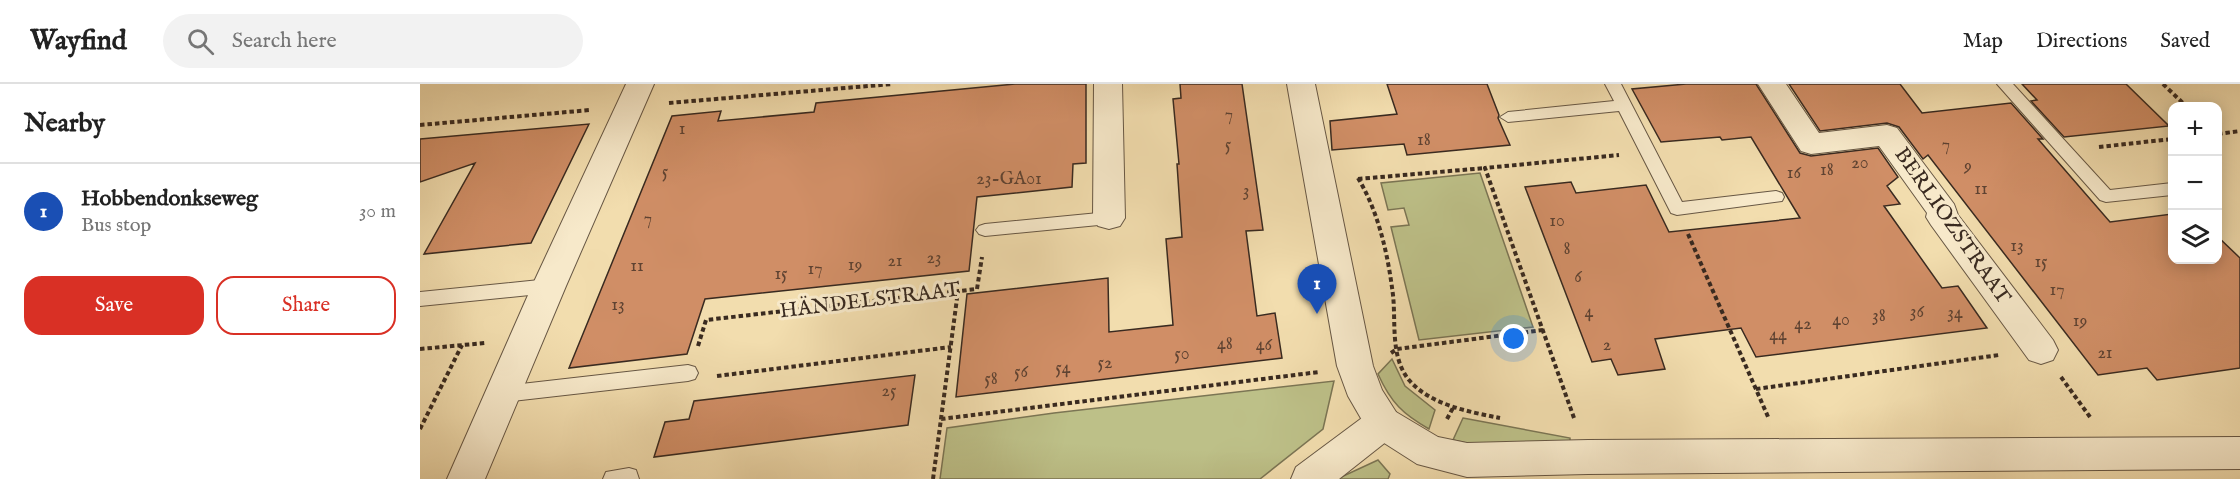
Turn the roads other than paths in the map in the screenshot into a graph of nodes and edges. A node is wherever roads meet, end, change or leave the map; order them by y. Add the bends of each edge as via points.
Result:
1 (640, 84) edge
2 (1108, 84) edge
3 (1301, 84) edge
4 (1614, 84) edge
5 (1772, 84) edge
6 (2005, 84) edge
7 (1625, 105) junction
8 (1508, 117) dead end
9 (2168, 189) edge
10 (1776, 197) dead end
11 (1109, 218) joint
12 (985, 230) road end
13 (549, 286) junction
14 (420, 299) edge
15 (2041, 350) road end
16 (688, 373) road end
17 (503, 394) junction
18 (1383, 423) junction
19 (2240, 453) edge
20 (466, 479) edge
21 (1310, 479) edge

1 - 13 street
2 - 11 street
3 - 18 street via 1355,366 1366,396
4 - 7 lane
5 - 15 street, BERLIOZSTRAAT via 1811,144 1887,135
6 - 9 lane via 2106,196
7 - 8 lane
7 - 10 lane via 1677,209
11 - 12 lane
13 - 14 lane
13 - 17 street
16 - 17 lane
17 - 20 street
18 - 19 street via 1430,452 1467,460
18 - 21 street

